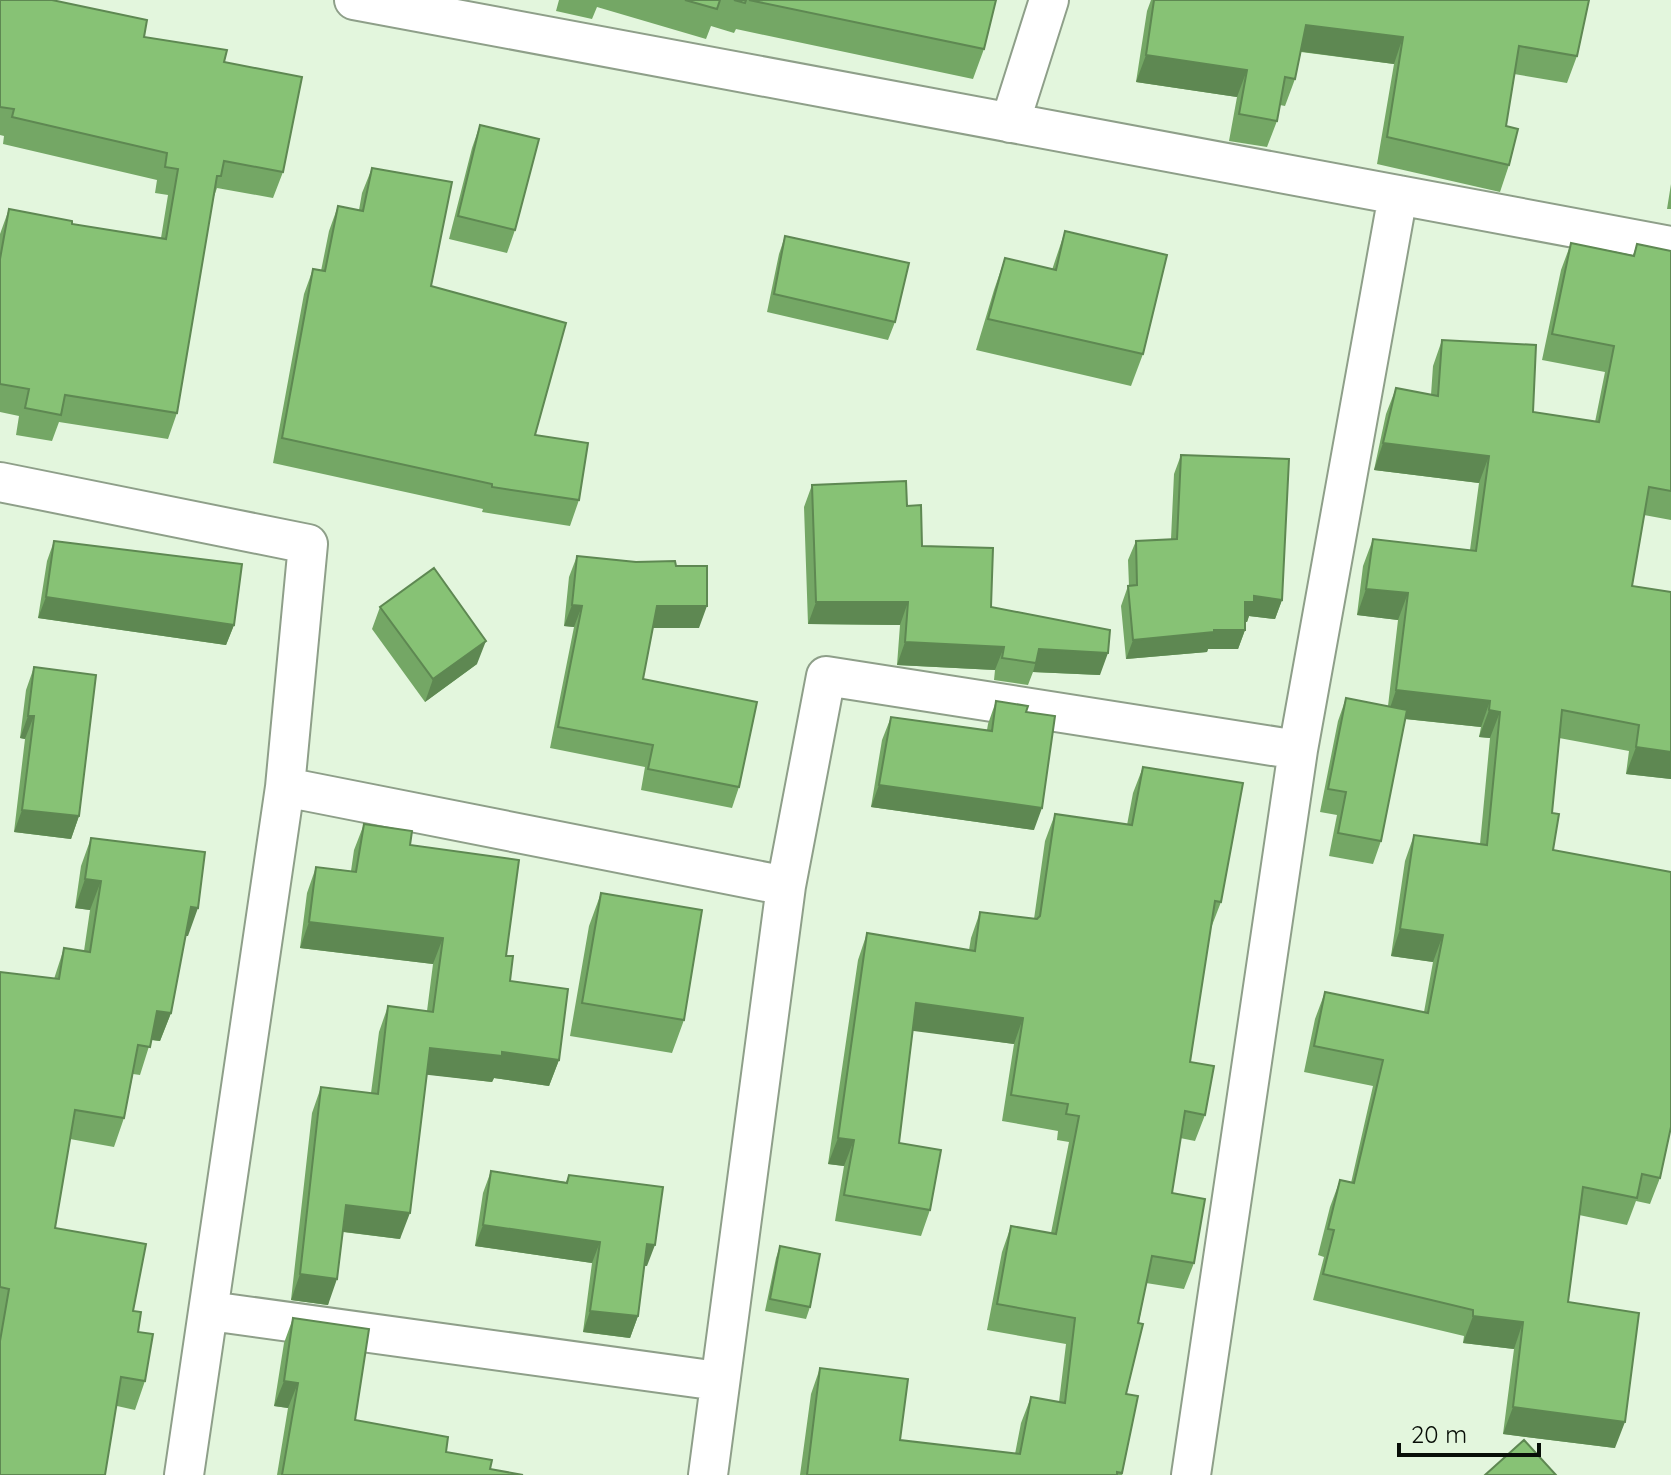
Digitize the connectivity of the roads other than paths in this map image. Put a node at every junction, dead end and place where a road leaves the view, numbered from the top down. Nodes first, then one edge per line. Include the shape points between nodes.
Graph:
1 (354, 0) edge
2 (1049, 0) edge
3 (1010, 123) junction
4 (1398, 195) junction
5 (1671, 246) edge
6 (0, 482) edge
7 (1298, 750) junction
8 (285, 787) junction
9 (786, 886) junction
10 (210, 1311) junction
11 (718, 1381) junction
12 (184, 1475) edge
13 (708, 1475) edge
14 (1191, 1475) edge

1 - 3 street
2 - 3 street
3 - 4 street
4 - 5 street
4 - 7 street
6 - 8 street via 308,544
7 - 9 street via 826,676
7 - 14 street
8 - 9 street
8 - 10 street
9 - 11 street
10 - 11 street
10 - 12 street
11 - 13 street

